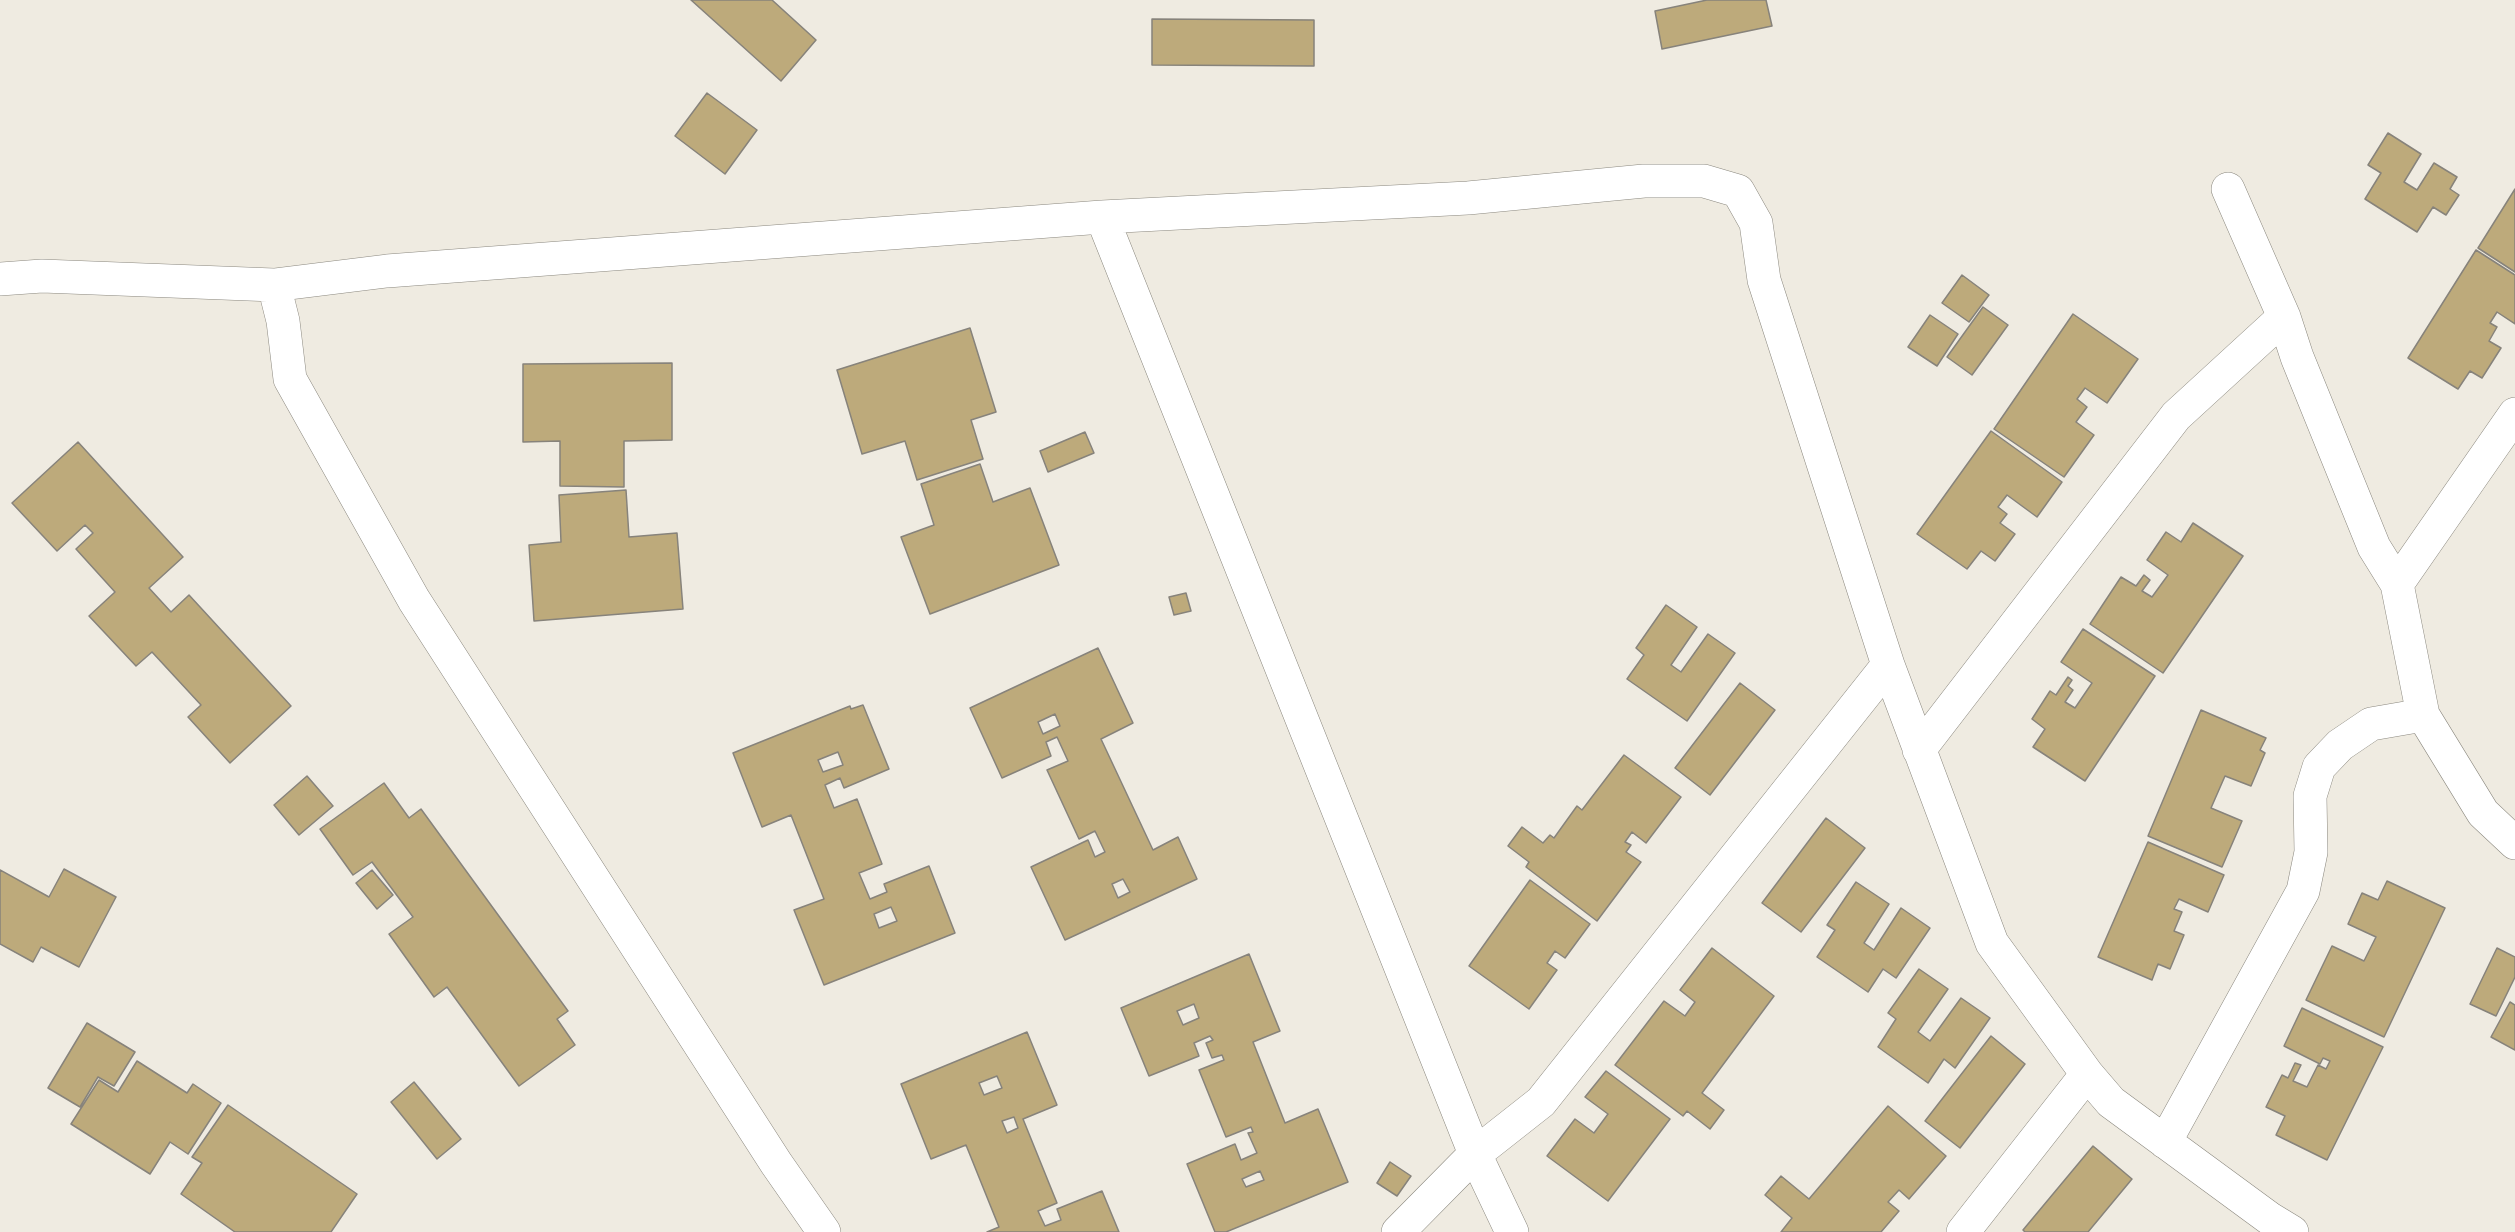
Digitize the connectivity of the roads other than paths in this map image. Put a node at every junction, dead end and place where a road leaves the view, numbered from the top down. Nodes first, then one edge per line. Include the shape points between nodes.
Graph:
1 (2228, 189) dead end
2 (1102, 217) junction
3 (0, 279) edge
4 (274, 285) junction
5 (2284, 317) junction
6 (2515, 414) edge
7 (2397, 584) junction
8 (1888, 665) junction
9 (2423, 715) junction
10 (1919, 750) junction
11 (2515, 843) edge
12 (2087, 1074) junction
13 (2166, 1142) junction
14 (1475, 1154) junction
15 (824, 1232) edge
16 (1398, 1232) edge
17 (1512, 1232) edge
18 (1963, 1232) edge
19 (2292, 1232) edge

1 - 5 street
2 - 4 street via 387,271
2 - 8 street via 1468,198 1644,181 1704,181 1738,191 1756,223 1764,280
2 - 14 street
3 - 4 street via 42,276
4 - 15 street via 290,380 414,600
5 - 7 street via 2374,547
5 - 10 street via 2176,416
6 - 7 street
7 - 9 street
8 - 10 street
8 - 14 street via 1541,1102
9 - 11 street via 2483,813
9 - 13 street via 2371,724 2340,745 2319,766 2310,796 2311,852 2303,891
10 - 12 street via 1992,943
12 - 13 street via 2111,1102
12 - 18 street
13 - 19 street
14 - 16 street
14 - 17 street

